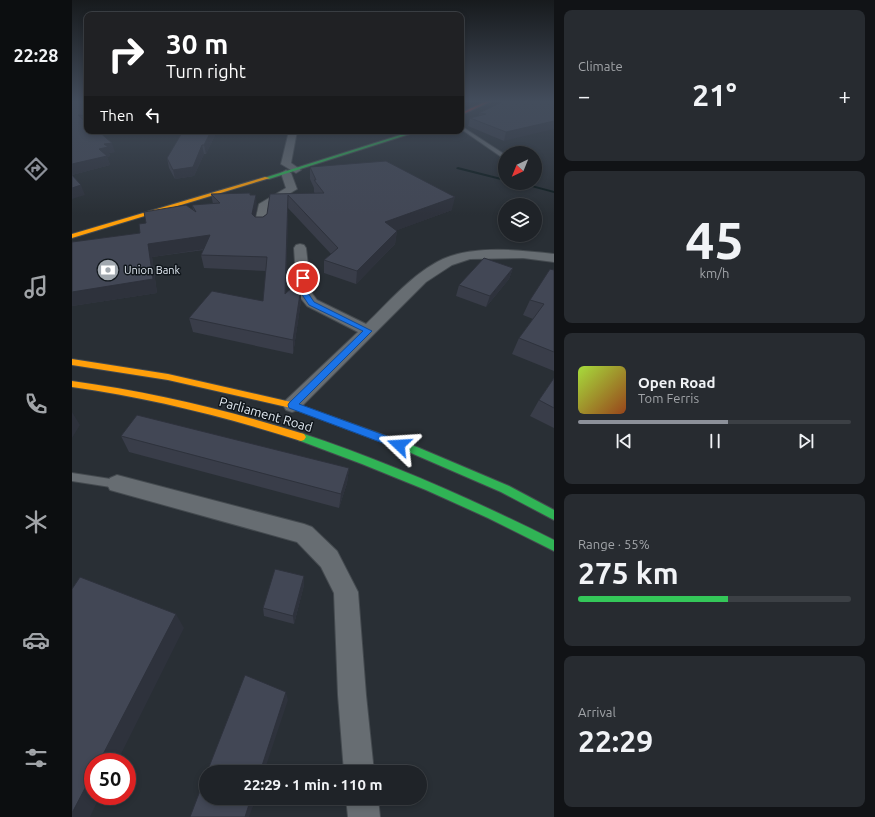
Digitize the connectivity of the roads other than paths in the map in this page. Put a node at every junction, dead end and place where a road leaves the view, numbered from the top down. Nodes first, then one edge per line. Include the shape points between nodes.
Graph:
1 (292, 138) edge
2 (375, 138) edge
3 (398, 138) edge
4 (477, 138) edge
5 (498, 152) edge
6 (286, 168) junction
7 (296, 170) joint
8 (171, 197) dead end
9 (260, 226) edge
10 (72, 236) edge
11 (300, 248) dead end
12 (554, 258) edge
13 (368, 331) junction
14 (72, 362) edge
15 (72, 384) edge
16 (292, 405) junction
17 (72, 477) edge
18 (117, 484) joint
19 (554, 515) edge
20 (554, 546) edge
21 (358, 765) edge
22 (363, 805) edge
23 (364, 817) edge

1 - 6 street
2 - 6 main road
3 - 7 main road
4 - 5 lane
6 - 7 street
6 - 8 main road
6 - 9 street via 292,189 264,204
6 - 10 main road
11 - 13 street via 304,293 312,303
12 - 13 street via 494,254 469,255 447,262 421,279
13 - 16 street
14 - 16 main road, Parliament Road via 168,377
15 - 20 main road, Parliament Road via 156,398 223,414 326,445 429,485
16 - 19 main road, Parliament Road via 414,450 505,490
17 - 18 lane
18 - 21 street via 304,534 329,560 346,592
22 - 23 street

